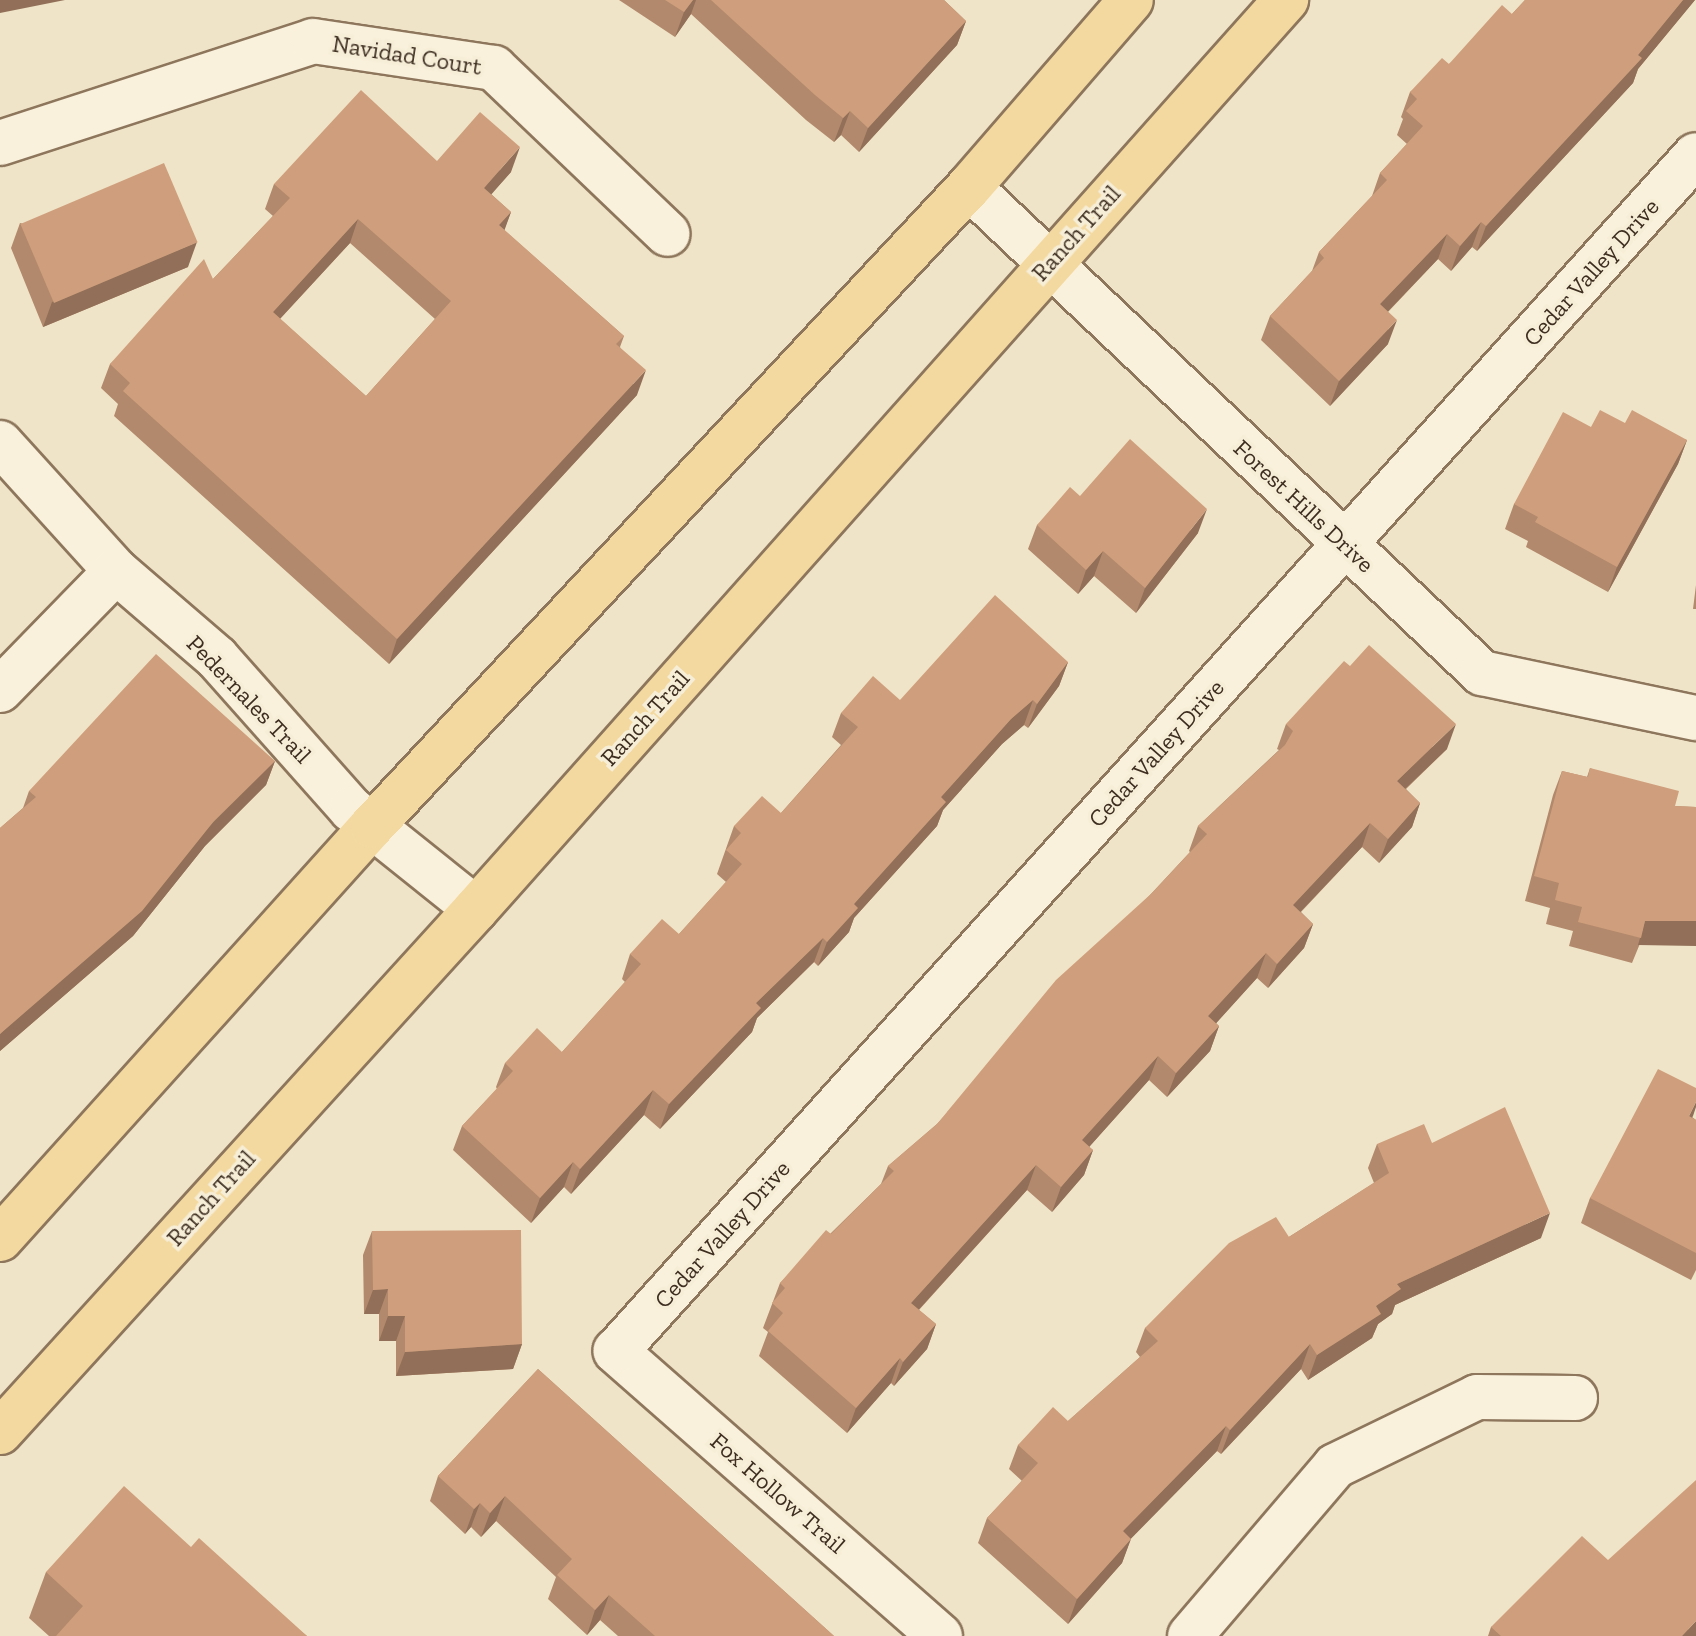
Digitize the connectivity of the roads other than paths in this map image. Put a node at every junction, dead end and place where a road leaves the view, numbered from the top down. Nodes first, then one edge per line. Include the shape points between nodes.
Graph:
1 (1131, 0) edge
2 (1286, 0) edge
3 (0, 143) edge
4 (1696, 155) edge
5 (969, 187) junction
6 (668, 234) dead end
7 (1048, 263) junction
8 (0, 443) edge
9 (1345, 545) junction
10 (116, 571) junction
11 (0, 690) edge
12 (1696, 718) edge
13 (372, 826) junction
14 (476, 909) junction
15 (0, 1239) edge
16 (616, 1351) joint
17 (1575, 1398) dead end
18 (0, 1432) edge
19 (940, 1636) edge
20 (1190, 1636) edge

1 - 5 main road
2 - 7 main road, Ranch Trail
3 - 6 street, Navidad Court via 313,41 494,68
4 - 9 street, Cedar Valley Drive
5 - 7 street, Forest Hills Drive
5 - 13 main road
7 - 9 street, Forest Hills Drive
7 - 14 main road, Ranch Trail
8 - 10 street, Pedernales Trail
9 - 12 street, Forest Hills Drive via 1482,673
9 - 16 street, Cedar Valley Drive
10 - 11 street
10 - 13 street, Pedernales Trail via 217,658
13 - 14 street, Pedernales Trail
13 - 15 main road
14 - 18 main road, Ranch Trail
16 - 19 street, Fox Hollow Trail
17 - 20 street via 1477,1397 1335,1466

